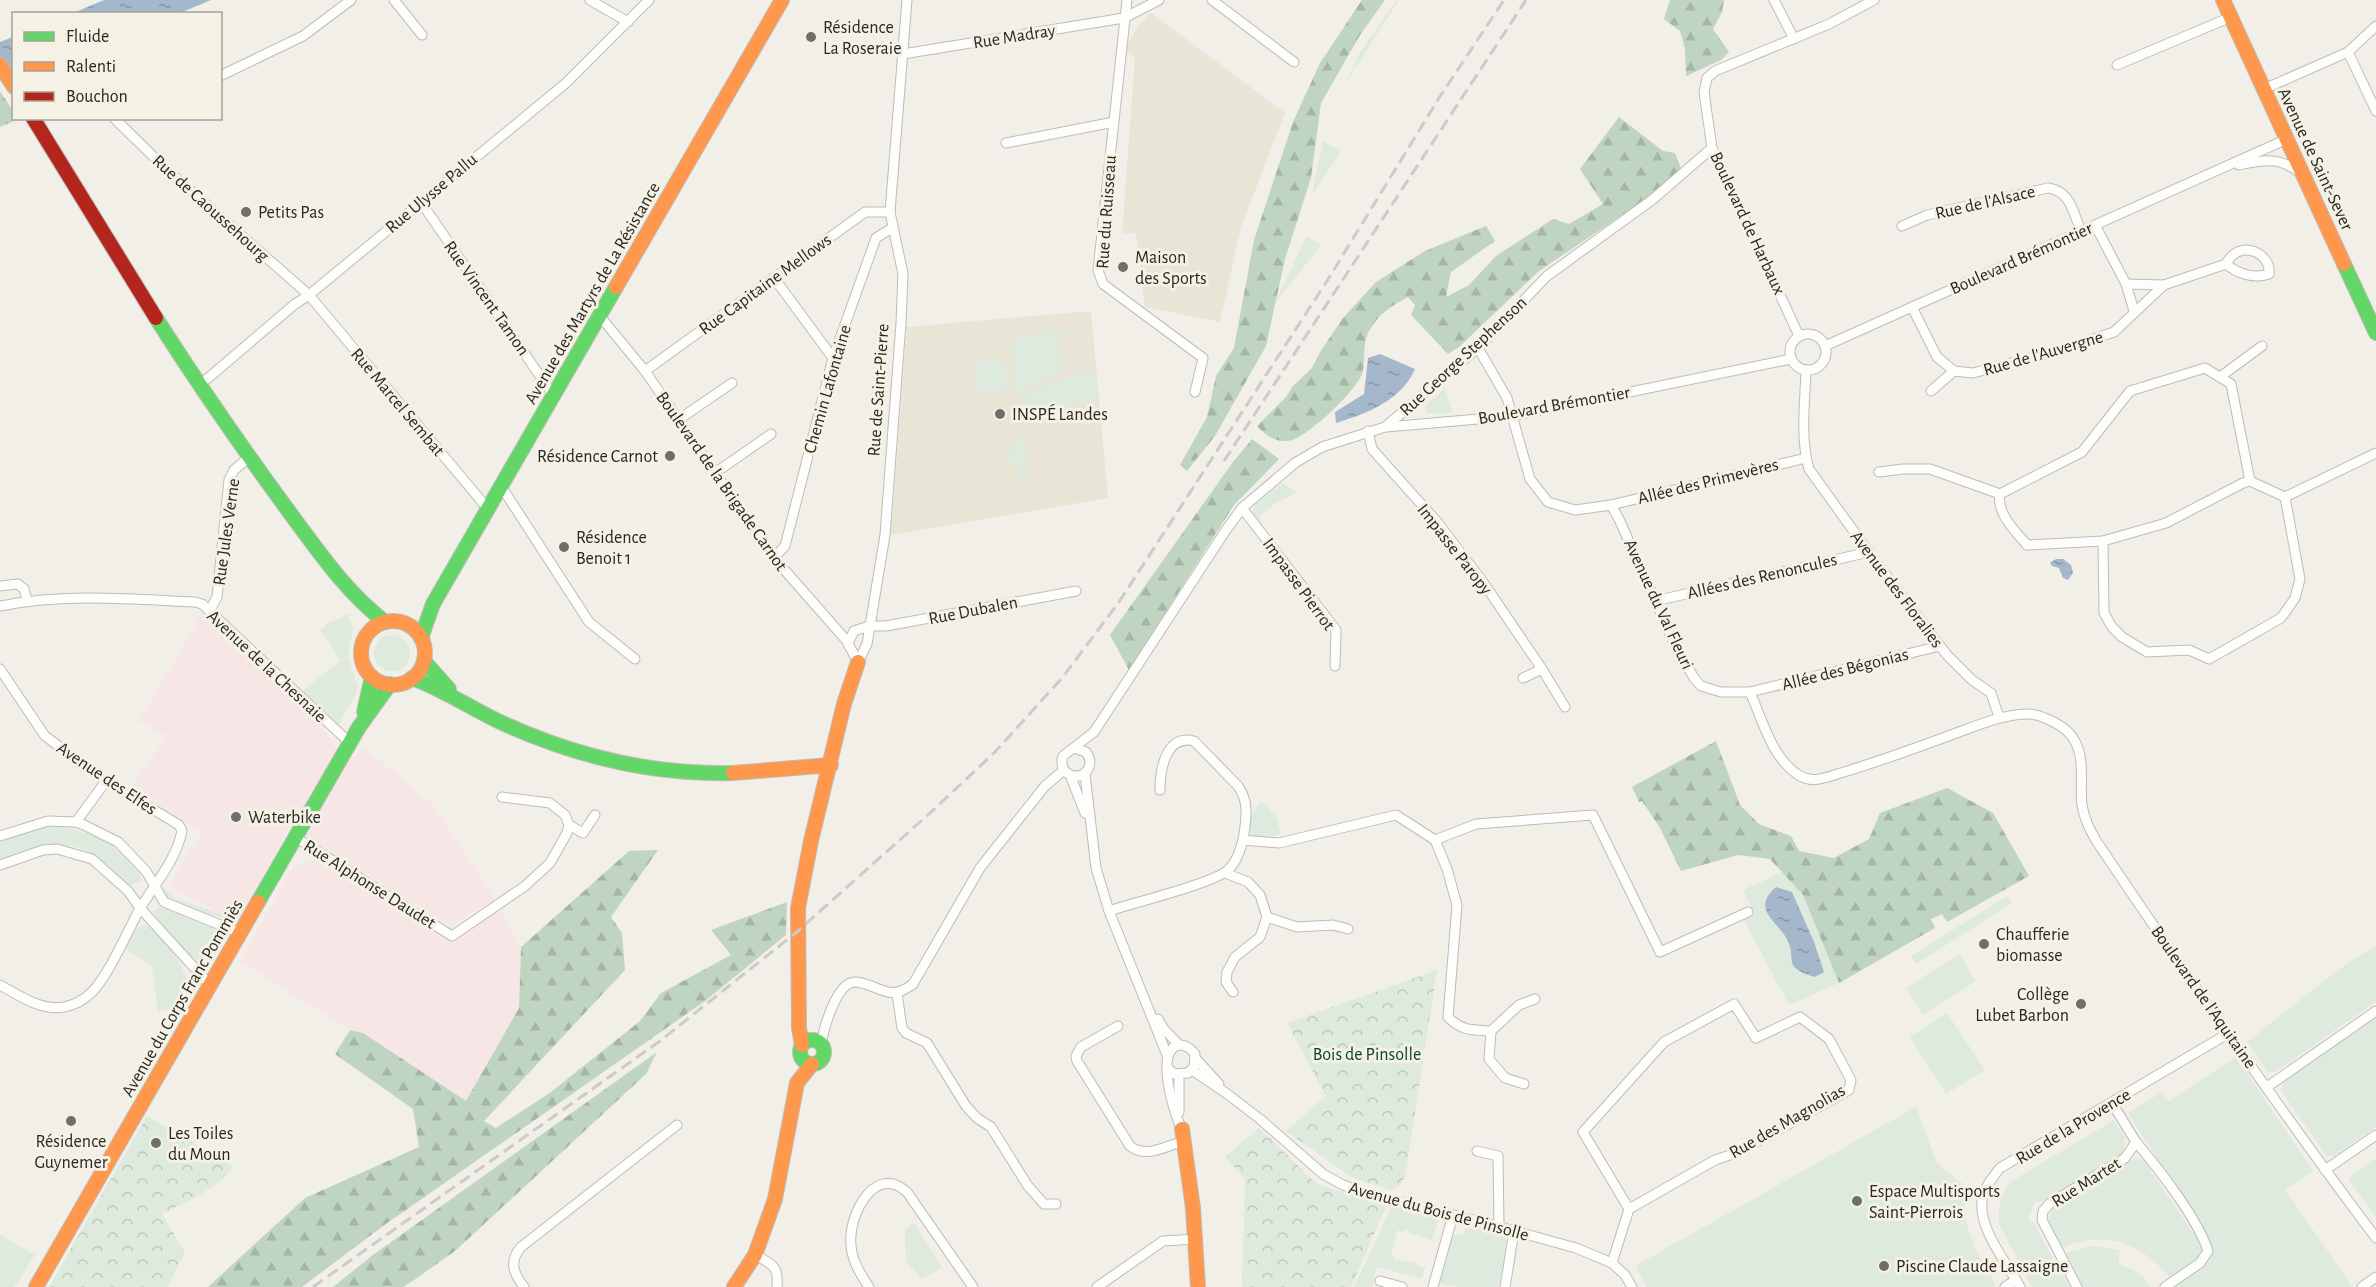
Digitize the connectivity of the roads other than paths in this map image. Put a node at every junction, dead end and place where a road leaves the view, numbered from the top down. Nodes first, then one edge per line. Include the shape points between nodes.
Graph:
1 (351, 0) edge
2 (394, 0) edge
3 (590, 0) edge
4 (649, 0) edge
5 (782, 0) edge
6 (907, 0) edge
7 (1126, 0) edge
8 (1159, 0) edge
9 (1212, 0) edge
10 (1774, 0) edge
11 (1874, 0) edge
12 (2223, 0) edge
13 (2231, 17) junction
14 (1124, 18) junction
15 (628, 22) junction
16 (2376, 26) edge
17 (422, 35) dead end
18 (1794, 39) junction
19 (2348, 52) junction
20 (903, 54) junction
21 (1294, 62) dead end
22 (0, 65) edge
23 (2117, 65) dead end
24 (222, 75) edge
25 (12, 84) edge
26 (2264, 89) junction
27 (2376, 111) edge
28 (34, 120) edge
29 (116, 120) edge
30 (1113, 122) junction
31 (2287, 139) junction
32 (1006, 143) dead end
33 (1712, 148) junction
34 (2217, 171) junction
35 (2304, 176) junction
36 (421, 202) junction
37 (890, 212) junction
38 (2095, 225) junction
39 (1902, 226) dead end
40 (892, 228) junction
41 (2081, 231) junction
42 (2226, 264) dead end
43 (774, 278) junction
44 (2126, 284) junction
45 (2164, 285) junction
46 (309, 295) junction
47 (1912, 307) junction
48 (2134, 311) junction
49 (599, 315) junction
50 (2376, 333) edge
51 (1799, 336) junction
52 (1825, 346) junction
53 (2262, 346) dead end
54 (1478, 348) junction
55 (833, 358) junction
56 (1791, 359) junction
57 (1806, 370) junction
58 (645, 371) junction
59 (1954, 371) junction
60 (2220, 377) junction
61 (207, 379) dead end
62 (732, 383) dead end
63 (1931, 391) dead end
64 (1195, 392) dead end
65 (554, 395) junction
66 (1513, 416) junction
67 (678, 420) junction
68 (1385, 427) junction
69 (1368, 431) junction
70 (771, 434) dead end
71 (2376, 453) edge
72 (248, 458) junction
73 (1806, 458) junction
74 (1879, 472) dead end
75 (715, 473) junction
76 (2250, 481) junction
77 (501, 486) junction
78 (2000, 494) junction
79 (2284, 497) junction
80 (1611, 505) junction
81 (1242, 508) junction
82 (488, 510) junction
83 (2103, 541) junction
84 (1869, 552) junction
85 (774, 558) junction
86 (0, 586) edge
87 (1076, 591) dead end
88 (27, 600) junction
89 (1655, 601) junction
90 (358, 602) junction
91 (433, 604) junction
92 (0, 606) edge
93 (210, 610) junction
94 (385, 622) junction
95 (400, 622) junction
96 (869, 626) junction
97 (367, 634) junction
98 (422, 638) junction
99 (848, 643) junction
100 (1940, 646) junction
101 (635, 659) dead end
102 (424, 661) junction
103 (858, 662) junction
104 (1335, 666) dead end
105 (0, 669) edge
106 (1542, 669) junction
107 (372, 677) junction
108 (412, 678) junction
109 (1523, 678) dead end
110 (390, 684) junction
111 (1750, 692) junction
112 (457, 698) junction
113 (1565, 707) dead end
114 (2000, 717) junction
115 (359, 727) junction
116 (1094, 732) junction
117 (350, 743) junction
118 (1074, 748) junction
119 (1089, 756) junction
120 (829, 771) junction
121 (1067, 773) junction
122 (1085, 774) junction
123 (106, 781) junction
124 (1160, 790) dead end
125 (502, 797) dead end
126 (595, 815) dead end
127 (76, 822) junction
128 (569, 825) junction
129 (1091, 826) junction
130 (0, 836) edge
131 (295, 837) junction
132 (1243, 840) junction
133 (1435, 840) junction
134 (0, 865) edge
135 (1225, 873) junction
136 (155, 888) junction
137 (140, 908) junction
138 (1109, 911) junction
139 (1748, 912) dead end
140 (1267, 917) junction
141 (1348, 929) dead end
142 (240, 933) junction
143 (1134, 977) junction
144 (0, 985) edge
145 (210, 985) junction
146 (1233, 992) dead end
147 (897, 993) junction
148 (1535, 999) dead end
149 (2376, 1011) edge
150 (1118, 1026) dead end
151 (1491, 1031) junction
152 (2229, 1033) junction
153 (812, 1039) junction
154 (1179, 1045) junction
155 (1167, 1055) junction
156 (1196, 1059) junction
157 (807, 1062) junction
158 (1167, 1066) junction
159 (1192, 1070) junction
160 (1179, 1075) junction
161 (1524, 1084) dead end
162 (2267, 1087) junction
163 (1226, 1093) junction
164 (2112, 1103) junction
165 (677, 1125) dead end
166 (1183, 1135) junction
167 (2376, 1135) edge
168 (2136, 1142) junction
169 (1477, 1151) dead end
170 (2325, 1170) junction
171 (1056, 1204) dead end
172 (1629, 1209) junction
173 (1453, 1215) junction
174 (1499, 1226) junction
175 (1514, 1231) junction
176 (2376, 1238) edge
177 (1197, 1239) junction
178 (755, 1255) junction
179 (1612, 1263) junction
180 (2376, 1277) edge
181 (1380, 1281) dead end
182 (2018, 1284) edge
183 (36, 1287) edge
184 (524, 1287) edge
185 (734, 1287) edge
186 (777, 1287) edge
187 (869, 1287) edge
188 (973, 1287) edge
189 (1096, 1287) edge
190 (1198, 1287) edge
191 (1402, 1287) edge
192 (1433, 1287) edge
193 (1505, 1287) edge
194 (1632, 1287) edge
195 (2006, 1287) edge
196 (2077, 1287) edge
197 (2165, 1287) edge
198 (2362, 1287) edge

1 - 24 street via 303,36
2 - 17 street
3 - 15 street
4 - 15 street, Rue Ulysse Pallu
5 - 49 main road, Avenue des Martyrs de La Résistance
6 - 20 street, Rue de Saint-Pierre
7 - 14 street, Rue du Ruisseau
8 - 14 street
9 - 21 street
10 - 18 street
11 - 18 street, Boulevard de Harbaux
12 - 13 main road, Avenue de Saint-Sever
13 - 23 street
13 - 26 main road, Avenue de Saint-Sever
14 - 20 street, Rue Madray
14 - 30 street, Rue du Ruisseau
15 - 36 street, Rue Ulysse Pallu via 566,83
16 - 19 street
18 - 33 street, Boulevard de Harbaux via 1715,71 1707,78 1704,92
19 - 26 street
19 - 27 street
20 - 37 street, Rue de Saint-Pierre
22 - 25 main road
26 - 31 main road, Avenue de Saint-Sever
28 - 72 main road via 198,386
29 - 46 street, Rue de Caoussehourg
30 - 32 street
30 - 64 street, Rue du Ruisseau via 1098,270 1103,284 1203,358
31 - 34 street, Boulevard Brémontier
31 - 35 main road, Avenue de Saint-Sever
33 - 51 street, Boulevard de Harbaux
33 - 54 street, Rue George Stephenson via 1652,201 1547,276
34 - 35 street, Boulevard Brémontier via 2275,160
34 - 38 street, Boulevard Brémontier
35 - 50 main road, Avenue de Saint-Sever
36 - 46 street, Rue Ulysse Pallu
36 - 65 street, Rue Vincent Tamon
37 - 40 street, Rue de Saint-Pierre
37 - 43 street, Rue Capitaine Mellows via 865,213
38 - 41 street, Boulevard Brémontier
38 - 44 street
39 - 41 street, Rue de l'Alsace via 1927,215 2048,188 2064,194
40 - 55 street, Chemin Lafontaine via 876,238
40 - 96 street, Rue de Saint-Pierre via 903,274 901,323 885,535
41 - 47 street, Boulevard Brémontier
42 - 45 street
43 - 55 street
43 - 58 street, Rue Capitaine Mellows
44 - 45 street
44 - 48 street
45 - 48 street, Rue de l'Auvergne
46 - 61 street, Rue Ulysse Pallu
46 - 82 street, Rue Marcel Sembat
47 - 52 street, Boulevard Brémontier
47 - 59 street via 1937,357
48 - 59 street, Rue de l'Auvergne via 2122,326 2101,338 1973,373
49 - 58 street, Boulevard de la Brigade Carnot
49 - 65 main road, Avenue des Martyrs de La Résistance
51 - 52 street via 1817,336
51 - 56 street via 1790,349
52 - 57 street via 1822,363
53 - 60 street
54 - 66 street
54 - 68 street, Rue George Stephenson
55 - 85 street, Chemin Lafontaine via 785,546
56 - 57 street
56 - 66 street, Boulevard Brémontier
57 - 73 street, Avenue des Floralies
58 - 67 street, Boulevard de la Brigade Carnot
59 - 63 street
60 - 76 street via 2231,384
60 - 78 street via 2205,368 2130,391 2082,453
62 - 67 street
65 - 77 main road, Avenue des Martyrs de La Résistance
66 - 68 street, Boulevard Brémontier
66 - 80 street via 1530,479 1548,501 1575,510
67 - 75 street, Boulevard de la Brigade Carnot
68 - 69 street, Rue George Stephenson
69 - 81 street, Rue George Stephenson via 1322,447 1294,463
69 - 106 street, Impasse Paropy via 1372,449 1438,523
70 - 75 street
71 - 79 street
72 - 90 main road
72 - 93 street, Rue Jules Verne via 229,480 217,597
73 - 80 street, Allée des Primevères
73 - 84 street, Avenue des Floralies via 1819,484
74 - 78 street via 1930,469
75 - 85 street, Boulevard de la Brigade Carnot
76 - 79 street
76 - 83 street via 2166,523
77 - 82 main road, Avenue des Martyrs de La Résistance
77 - 101 street via 589,622
78 - 83 street via 2006,520 2027,545
79 - 83 street via 2300,579 2295,598 2281,618 2209,659 2189,650 2147,652 2112,627 2104,613
80 - 89 street, Avenue du Val Fleuri
81 - 104 street, Impasse Pierrot via 1336,630
81 - 116 street, Rue George Stephenson
82 - 91 main road, Avenue des Martyrs de La Résistance
84 - 89 street, Allées des Renoncules
84 - 100 street, Avenue des Floralies
85 - 99 street, Boulevard de la Brigade Carnot
86 - 88 street via 18,584
87 - 96 street, Rue Dubalen
88 - 92 street, Avenue de la Chesnaie
88 - 93 street, Avenue de la Chesnaie via 195,602
89 - 111 street, Avenue du Val Fleuri via 1672,639 1701,686 1721,692
90 - 94 main road
90 - 97 main road
91 - 95 main road, Avenue des Martyrs de La Résistance via 421,614
91 - 98 main road, Avenue des Martyrs de La Résistance
93 - 117 street, Avenue de la Chesnaie
94 - 95 main road
94 - 97 main road
95 - 98 main road
96 - 99 street via 854,631
96 - 103 street, Rue de Saint-Pierre via 867,644
97 - 107 main road via 362,657
98 - 102 main road
99 - 103 street, Boulevard de la Brigade Carnot
100 - 111 street, Allée des Bégonias
100 - 114 street, Avenue des Floralies via 1972,680 1991,693
102 - 108 main road
102 - 112 main road
103 - 120 main road, Rue de Saint-Pierre
105 - 123 street, Avenue des Elfes via 45,736
106 - 109 street
106 - 113 street, Impasse Paropy
107 - 110 main road
107 - 115 main road, Avenue du Corps Franc Pommiès
108 - 110 main road
108 - 112 main road
110 - 115 main road, Avenue du Corps Franc Pommiès
111 - 114 street via 1773,746 1786,765 1813,781 1872,764
112 - 120 main road via 543,741 624,765 695,774
114 - 152 street, Boulevard de l'Aquitaine via 2028,713 2066,730 2073,739 2083,768 2082,805 2087,825
115 - 117 main road, Avenue du Corps Franc Pommiès
116 - 118 street, Rue George Stephenson
116 - 119 street, Rue George Stephenson
117 - 131 main road, Avenue du Corps Franc Pommiès
118 - 119 street
118 - 121 street via 1063,756 1062,766
119 - 122 street via 1090,766
120 - 153 main road, Rue de Saint-Pierre via 810,841 798,908
121 - 122 street via 1076,777
121 - 129 street
121 - 147 street via 1045,786 980,868 919,977
122 - 129 street
123 - 127 street
123 - 136 street, Avenue des Elfes via 181,828 182,835
124 - 132 street via 1160,773 1171,747 1182,740 1194,741 1243,793 1247,814
125 - 128 street via 550,803 565,815
126 - 128 street via 583,833
127 - 130 street via 48,821
127 - 136 street via 118,842 146,871
128 - 131 street, Rue Alphonse Daudet via 550,863 525,886 452,936
129 - 138 street via 1096,868
131 - 142 main road, Avenue du Corps Franc Pommiès
132 - 133 street via 1279,843 1396,815
132 - 135 street
133 - 139 street via 1476,824 1593,815 1660,952
133 - 151 street via 1457,904 1449,1017 1457,1027
134 - 137 street via 43,850 72,851 103,867
135 - 138 street
135 - 140 street via 1248,882 1260,896
136 - 137 street
136 - 142 street via 164,902
137 - 144 street via 98,985 87,997 66,1007 42,1006
137 - 145 street
138 - 143 street
140 - 141 street via 1297,927 1333,925
140 - 146 street via 1260,937 1236,957 1227,972 1226,982
142 - 145 main road, Avenue du Corps Franc Pommiès
143 - 154 street via 1163,1029
143 - 155 street
145 - 183 main road, Avenue du Corps Franc Pommiès
147 - 153 street via 856,982 846,985
147 - 171 street via 902,1028 927,1043 966,1106 991,1127 1028,1186 1044,1204
148 - 151 street via 1520,1005
149 - 162 street
150 - 166 street via 1081,1047 1077,1061 1136,1151 1145,1153
151 - 161 street via 1489,1059 1505,1078
152 - 162 street, Boulevard de l'Aquitaine
152 - 164 street, Rue de la Provence
153 - 157 main road, Rue de Saint-Pierre via 800,1054
153 - 157 main road via 823,1056 819,1062
154 - 155 street
154 - 156 street via 1192,1050
155 - 158 street
156 - 159 street
156 - 163 street, Avenue du Bois de Pinsolle
157 - 178 main road via 797,1083 775,1198
158 - 160 street
158 - 166 street via 1171,1100
159 - 160 street
159 - 163 street, Avenue du Bois de Pinsolle
160 - 166 street
162 - 170 street, Boulevard de l'Aquitaine
163 - 173 street, Avenue du Bois de Pinsolle via 1323,1174 1343,1185
164 - 168 street, Rue Martet
164 - 182 street, Rue de la Provence via 2000,1168 1989,1183 1982,1198 1983,1221
165 - 184 street via 521,1246 513,1260 514,1271
166 - 177 main road
167 - 170 street
168 - 196 street, Rue Martet via 2126,1158 2043,1211 2042,1220
168 - 197 street, Rue Martet via 2178,1198 2208,1251 2200,1263
169 - 174 street via 1498,1156
170 - 176 street, Boulevard de l'Aquitaine
172 - 172 street, Rue des Magnolias via 1583,1132 1664,1042 1734,1004 1756,1038 1800,1017 1829,1039 1851,1080 1849,1090
172 - 179 street
173 - 174 street, Avenue du Bois de Pinsolle
173 - 192 street
174 - 175 street, Avenue du Bois de Pinsolle
175 - 179 street, Avenue du Bois de Pinsolle via 1576,1248
175 - 193 street
177 - 189 street via 1163,1241
177 - 190 main road
178 - 185 main road
178 - 186 street via 773,1265 778,1275
179 - 194 street, Avenue du Bois de Pinsolle
180 - 198 street
181 - 191 street
182 - 195 street
187 - 188 street via 854,1260 851,1235 863,1198 871,1190 888,1185 907,1192

